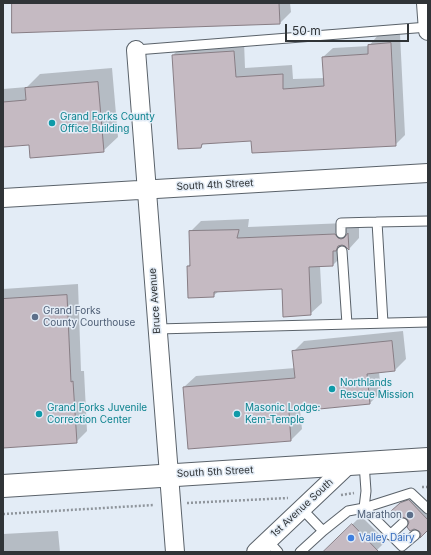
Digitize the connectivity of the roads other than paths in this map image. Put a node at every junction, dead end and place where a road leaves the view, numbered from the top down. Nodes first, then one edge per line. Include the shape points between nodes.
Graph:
1 (426, 3) edge
2 (428, 27) edge
3 (428, 31) edge
4 (136, 50) joint
5 (428, 173) edge
6 (147, 189) junction
7 (3, 198) edge
8 (428, 221) edge
9 (377, 222) junction
10 (341, 233) dead end
11 (342, 251) dead end
12 (428, 322) edge
13 (384, 323) junction
14 (347, 324) junction
15 (158, 329) junction
16 (428, 459) edge
17 (357, 464) junction
18 (169, 474) junction
19 (3, 486) edge
20 (424, 506) edge
21 (364, 508) junction
22 (302, 509) junction
23 (403, 523) dead end
24 (323, 531) junction
25 (390, 535) junction
26 (414, 535) dead end
27 (268, 548) edge
28 (175, 552) edge
29 (300, 552) edge

1 - 2 street
2 - 3 street
2 - 4 lane
4 - 6 street, Bruce Avenue
5 - 6 street, South 4th Street
6 - 7 street, South 4th Street
6 - 15 street, Bruce Avenue
8 - 9 lane
9 - 10 lane via 341,223
9 - 13 lane
11 - 14 lane
12 - 13 lane
13 - 14 lane
14 - 15 lane
15 - 18 street, Bruce Avenue
16 - 17 street, South 5th Street
17 - 18 street, South 5th Street
17 - 21 lane via 366,491
17 - 22 street, 1st Avenue South via 314,496
18 - 19 street, South 5th Street
18 - 28 street, Bruce Avenue
20 - 21 lane via 411,493
21 - 24 lane via 348,511
21 - 25 lane
22 - 24 lane
22 - 27 street, 1st Avenue South
23 - 25 lane
24 - 29 lane
25 - 26 lane via 402,546

